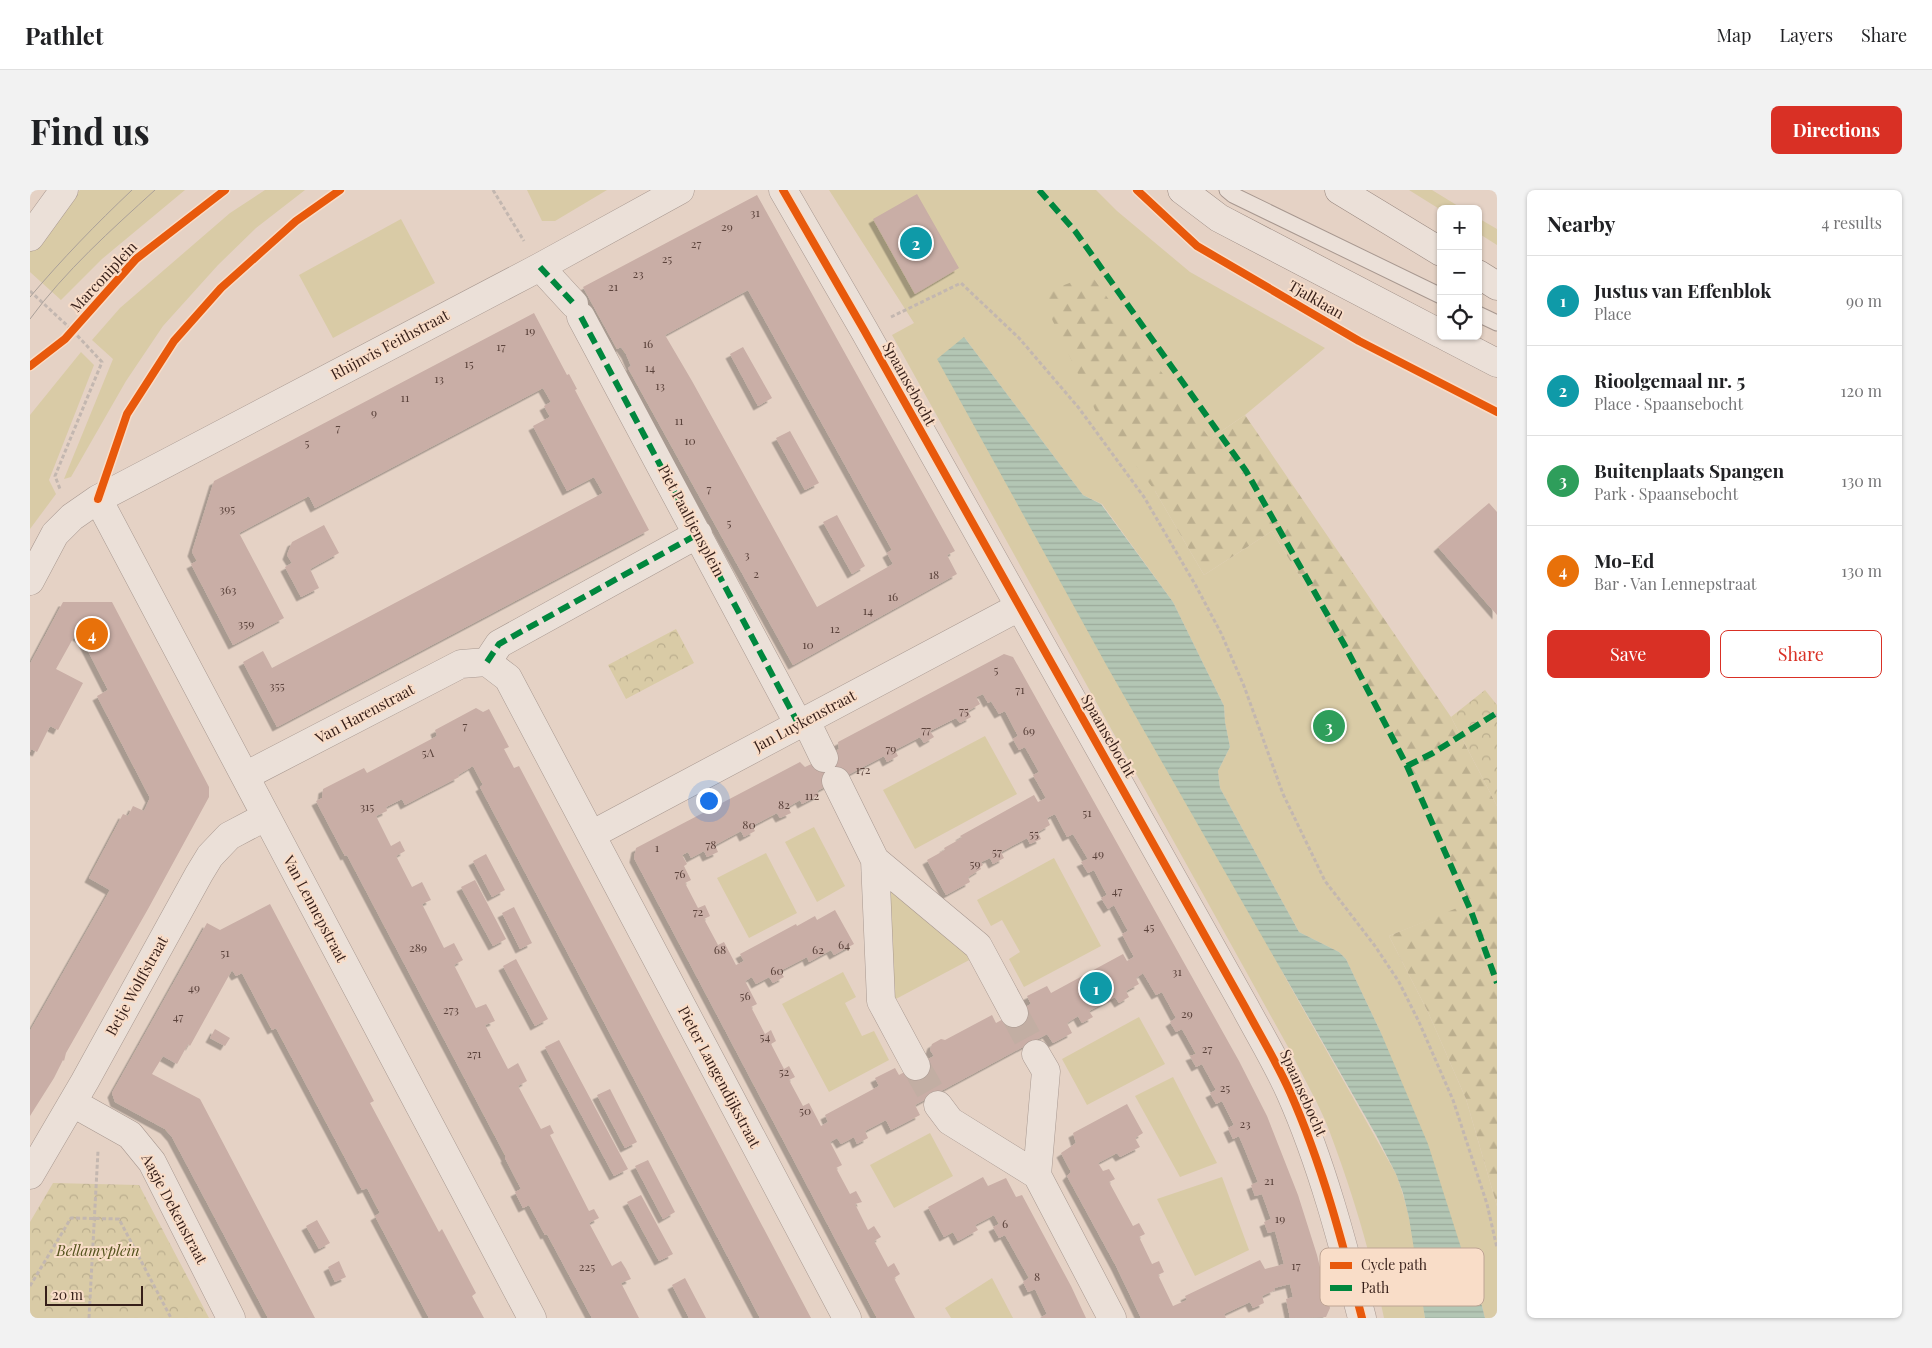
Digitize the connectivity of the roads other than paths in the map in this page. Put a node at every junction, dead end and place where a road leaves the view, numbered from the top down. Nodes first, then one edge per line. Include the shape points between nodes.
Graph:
1 (64, 190) edge
2 (680, 190) edge
3 (782, 190) edge
4 (1182, 190) edge
5 (1227, 190) edge
6 (1338, 190) edge
7 (30, 236) edge
8 (1438, 250) edge
9 (540, 266) junction
10 (1482, 277) edge
11 (1497, 286) edge
12 (1439, 295) edge
13 (1482, 316) edge
14 (1497, 323) edge
15 (1437, 332) edge
16 (1453, 340) edge
17 (1497, 363) edge
18 (98, 499) junction
19 (698, 534) junction
20 (30, 580) edge
21 (1019, 607) junction
22 (487, 662) junction
23 (802, 723) junction
24 (245, 776) junction
25 (265, 817) junction
26 (591, 835) junction
27 (875, 860) junction
28 (1014, 1013) tunnel mouth
29 (1036, 1054) tunnel mouth
30 (916, 1066) tunnel mouth
31 (73, 1103) junction
32 (938, 1105) tunnel mouth
33 (30, 1175) edge
34 (1037, 1176) junction
35 (1344, 1248) edge
36 (231, 1318) edge
37 (532, 1318) edge
38 (847, 1318) edge
39 (1112, 1318) edge

1 - 7 street
2 - 9 street, Rhijnvis Feithstraat
3 - 21 street, Spaansebocht
4 - 15 street, Tjalklaan via 1219,218
5 - 12 lane
6 - 8 street
9 - 18 street, Rhijnvis Feithstraat
9 - 19 street, Piet Paaltjensplein via 578,311
10 - 11 street
13 - 14 lane
16 - 17 street
18 - 20 street, Rhijnvis Feithstraat via 55,534
18 - 24 street, Van Lennepstraat
19 - 22 street via 499,644
19 - 23 street, Piet Paaltjensplein
21 - 23 street, Jan Luykenstraat
21 - 35 street, Spaansebocht via 1289,1089 1318,1162
22 - 24 street, Van Harenstraat via 461,664
22 - 26 street via 508,678
23 - 26 street, Jan Luykenstraat
23 - 27 street, Piet Paaltjensplein via 830,769
24 - 25 street, Van Lennepstraat
25 - 31 street, Betje Wolffstraat via 229,836 210,856
25 - 37 street, Van Lennepstraat
26 - 38 street, Pieter Langendijkstraat
27 - 28 street via 978,946
27 - 30 street via 881,1002
29 - 34 street via 1046,1071
31 - 33 street, Betje Wolffstraat
31 - 36 street, Aagje Dekenstraat via 130,1135 152,1162
32 - 34 street via 950,1121
34 - 39 street

